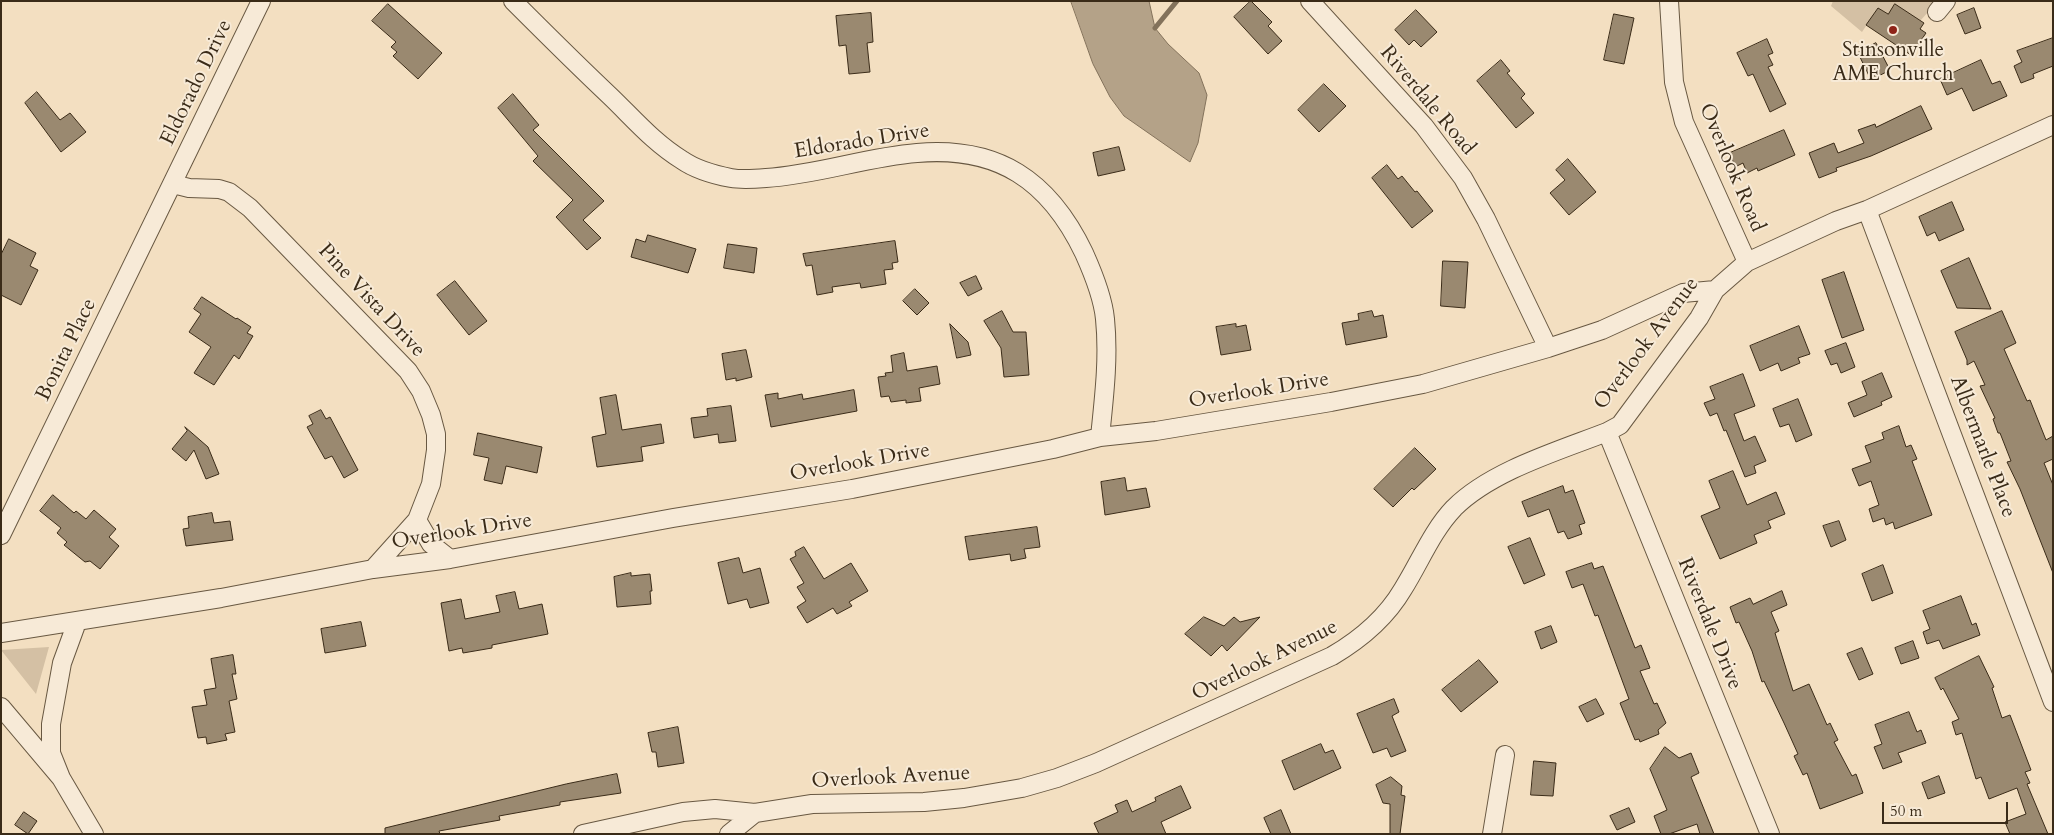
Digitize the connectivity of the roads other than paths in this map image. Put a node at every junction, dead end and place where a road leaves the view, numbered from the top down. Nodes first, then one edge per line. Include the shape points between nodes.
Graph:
1 (261, 1) edge
2 (513, 1) edge
3 (1310, 1) edge
4 (1669, 1) edge
5 (2053, 125) edge
6 (173, 184) junction
7 (1867, 210) junction
8 (1747, 262) junction
9 (1715, 290) junction
10 (1548, 348) junction
11 (1607, 432) junction
12 (1100, 437) junction
13 (417, 520) junction
14 (1, 535) edge
15 (450, 559) junction
16 (373, 569) junction
17 (77, 622) junction
18 (1, 633) edge
19 (2053, 702) edge
20 (1, 707) edge
21 (1505, 755) dead end
22 (61, 778) junction
23 (755, 814) junction
24 (590, 833) edge
25 (94, 834) edge
26 (729, 834) edge
27 (1492, 834) edge
28 (1770, 834) edge

1 - 6 street, Eldorado Drive
2 - 12 street, Eldorado Drive via 654,140 682,161 696,167 731,178 784,177 916,153 955,152 993,161 1036,185 1073,231 1094,274 1105,317 1105,381
3 - 10 street, Riverdale Road via 1424,126 1463,178
4 - 8 street, Overlook Road via 1674,82 1684,122
5 - 7 street, Overlook Avenue
6 - 13 street, Pine Vista Drive via 229,192 250,208 408,371 421,391 436,434 431,484
6 - 14 street, Bonita Place
7 - 8 street, Overlook Avenue
7 - 19 street, Albermarle Place
8 - 9 street, Overlook Avenue
9 - 10 street, Overlook Drive via 1684,293 1602,330
9 - 11 street, Overlook Avenue via 1700,318 1620,425
10 - 12 street, Overlook Drive via 1423,384 1156,431
11 - 23 street, Overlook Avenue via 1506,473 1465,497 1436,532 1390,610 1354,643 1143,743 1057,778 1022,788 948,800 812,804
11 - 28 street, Riverdale Drive
12 - 15 street, Overlook Drive via 852,489
13 - 15 street via 431,544
13 - 16 street, Pine Vista Drive
15 - 16 street, Overlook Drive
16 - 17 street, Overlook Drive
17 - 18 street, Overlook Drive
17 - 22 street via 62,663 51,724 51,753
20 - 22 street
21 - 27 street
22 - 25 street
23 - 24 street, Overlook Avenue via 715,809 683,812
23 - 26 street

